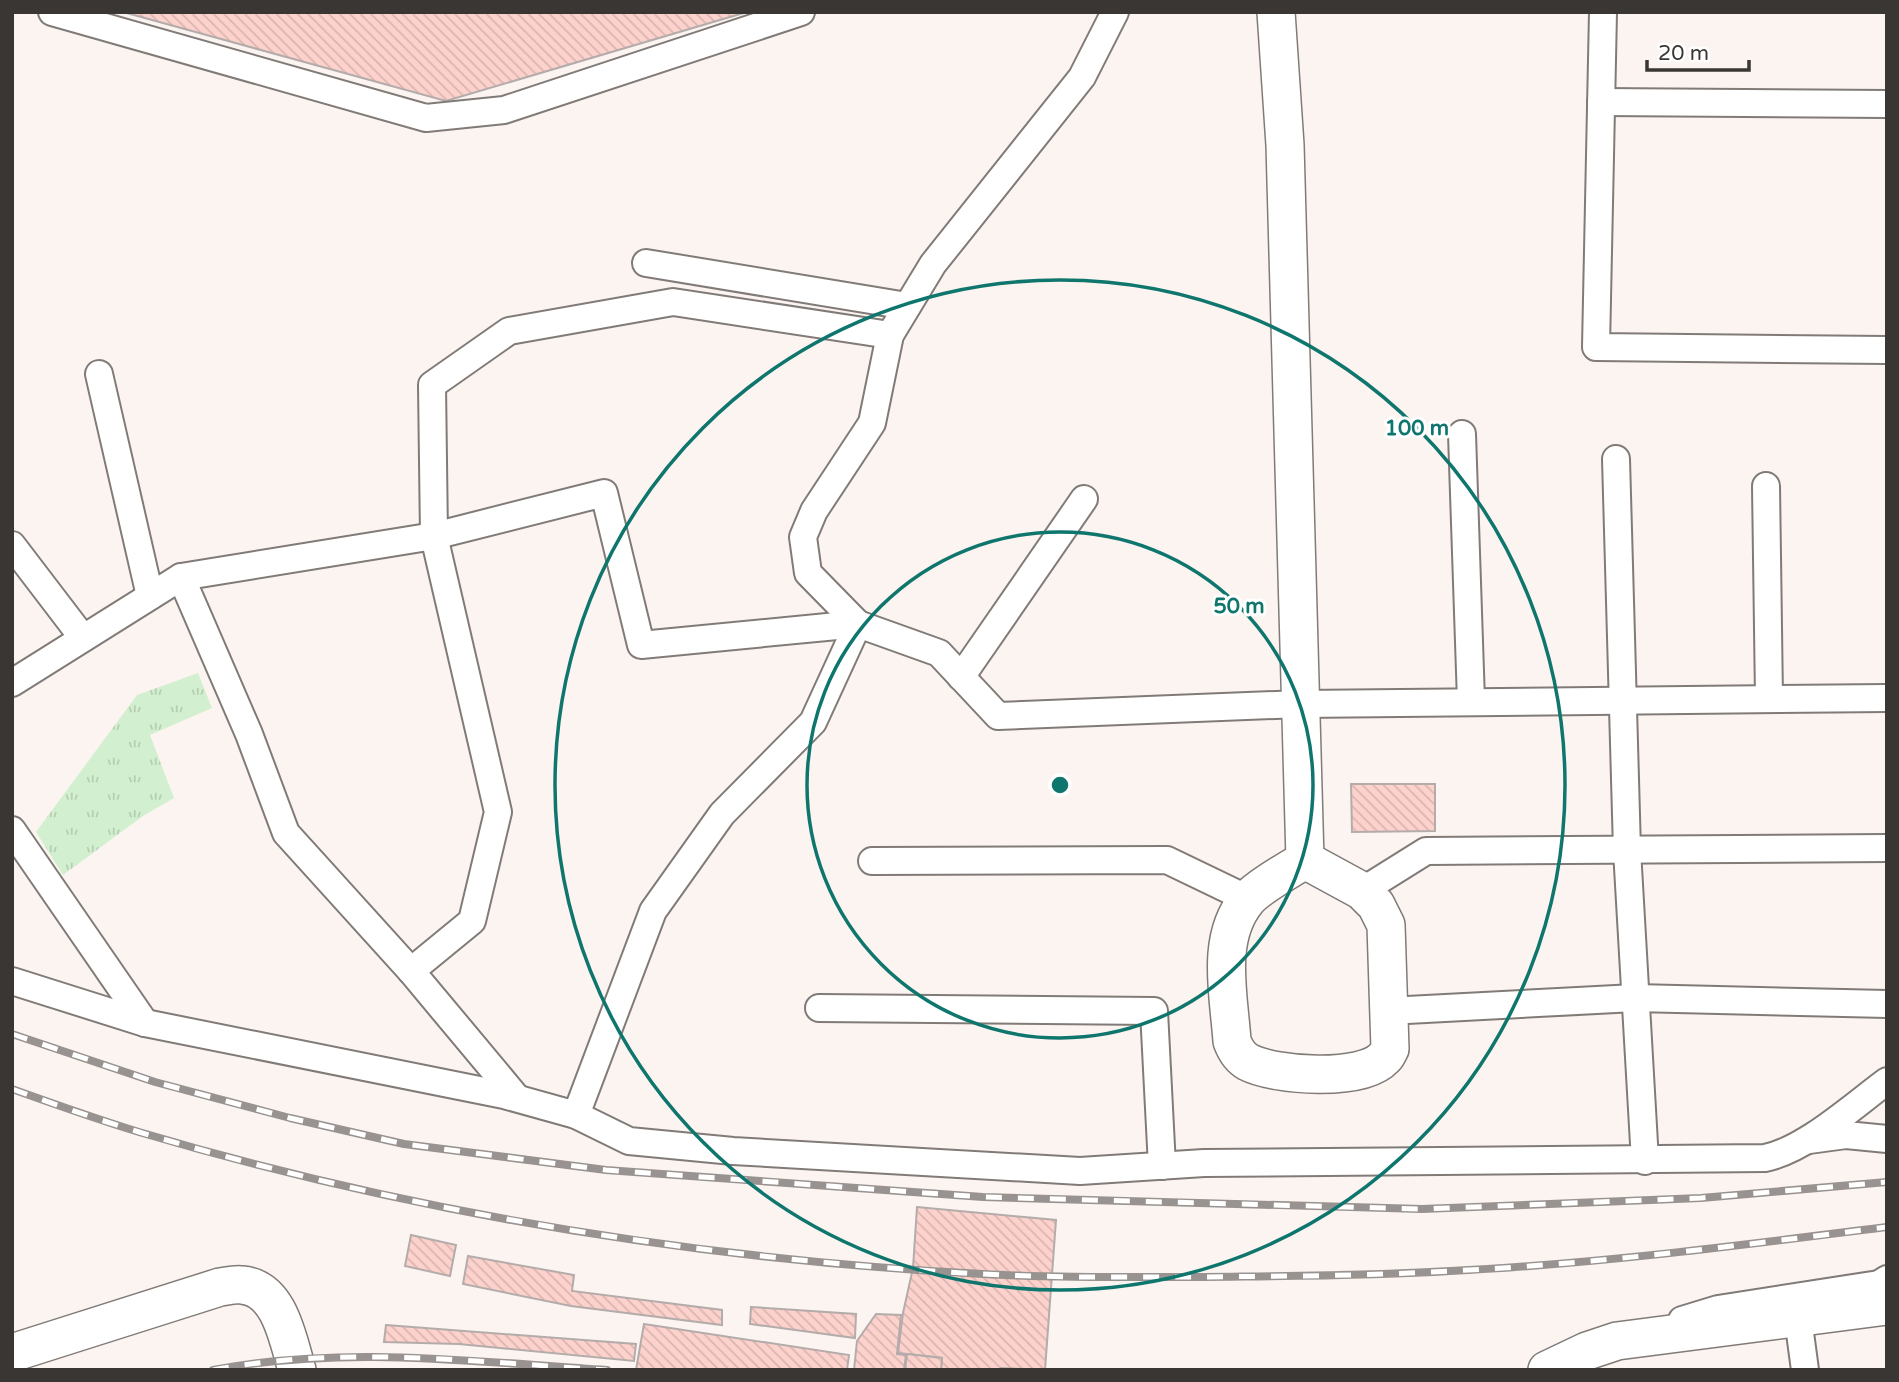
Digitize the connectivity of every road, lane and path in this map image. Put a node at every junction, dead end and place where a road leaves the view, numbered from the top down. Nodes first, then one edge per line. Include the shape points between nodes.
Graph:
1 (51, 12) edge
2 (802, 12) edge
3 (1115, 12) edge
4 (1276, 12) edge
5 (1603, 12) edge
6 (1601, 102) junction
7 (1887, 104) edge
8 (646, 263) dead end
9 (907, 306) junction
10 (890, 335) junction
11 (1887, 350) edge
12 (99, 373) dead end
13 (1462, 434) dead end
14 (1616, 459) dead end
15 (1766, 486) dead end
16 (1084, 499) dead end
17 (434, 536) junction
18 (12, 545) edge
19 (181, 577) junction
20 (150, 596) junction
21 (858, 624) junction
22 (83, 638) junction
23 (961, 677) junction
24 (12, 682) edge
25 (1769, 698) junction
26 (1887, 698) edge
27 (1622, 700) junction
28 (1471, 701) junction
29 (1300, 704) junction
30 (12, 830) edge
31 (1887, 848) edge
32 (1627, 850) junction
33 (1305, 860) junction
34 (872, 861) dead end
35 (1362, 891) junction
36 (1248, 899) junction
37 (411, 971) junction
38 (12, 981) edge
39 (1635, 998) junction
40 (1887, 1004) edge
41 (819, 1008) dead end
42 (1388, 1011) junction
43 (145, 1023) junction
44 (1887, 1081) edge
45 (517, 1098) junction
46 (576, 1115) junction
47 (1887, 1139) edge
48 (1806, 1141) junction
49 (1645, 1161) junction
50 (1162, 1166) junction
51 (1887, 1279) edge
52 (1887, 1306) edge
53 (1798, 1318) junction
54 (1616, 1341) junction
55 (12, 1353) edge
56 (297, 1370) edge
57 (1547, 1370) edge
58 (1805, 1370) edge

1 - 2 street via 426,118 504,110
3 - 9 street via 1082,77 933,264
4 - 29 street via 1285,159
5 - 6 street
6 - 7 street
6 - 11 street via 1596,347
8 - 9 street
9 - 10 street
10 - 17 street via 673,302 509,331 432,385
10 - 21 street via 872,423 814,511 803,537 808,573
12 - 20 street
13 - 28 street
14 - 27 street
15 - 25 street
16 - 23 street
17 - 19 street
17 - 21 street via 604,493 641,645
17 - 37 street via 498,812 472,921
18 - 22 street
19 - 20 street
19 - 37 street via 286,833
20 - 22 street
21 - 23 street via 939,653
21 - 46 street via 813,722 722,814 653,911
22 - 24 street
23 - 29 street via 998,716
25 - 26 street
25 - 27 street
27 - 28 street
27 - 32 street
28 - 29 street
29 - 33 street
30 - 43 street
31 - 32 street
32 - 35 street via 1426,851
32 - 39 street
33 - 35 street
33 - 36 street
34 - 36 street via 1167,860
35 - 42 street via 1386,925
36 - 42 street via 1230,930 1226,950 1232,1041 1247,1062 1309,1075 1361,1070 1383,1060 1390,1049
37 - 45 street
38 - 43 street
39 - 40 street
39 - 42 street
39 - 49 street
41 - 50 street via 1154,1010
43 - 45 street
44 - 48 street
45 - 46 street
46 - 50 street via 629,1141 733,1151 1080,1171
47 - 48 street via 1846,1135
48 - 49 street via 1765,1158
49 - 50 street
51 - 54 street via 1880,1284 1718,1309
52 - 53 street
53 - 54 street
53 - 58 street
54 - 57 street
55 - 56 street via 240,1284 257,1288 271,1301

